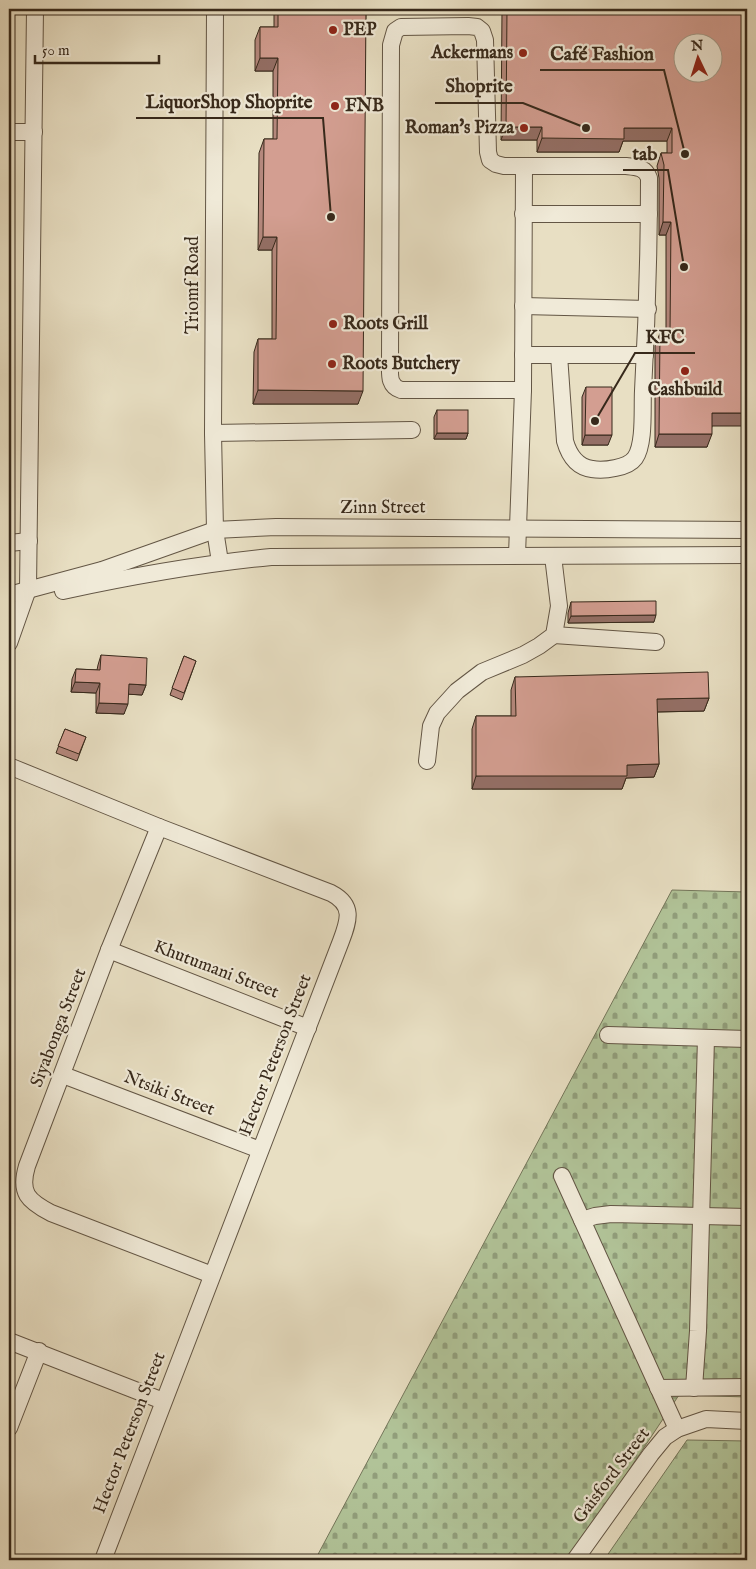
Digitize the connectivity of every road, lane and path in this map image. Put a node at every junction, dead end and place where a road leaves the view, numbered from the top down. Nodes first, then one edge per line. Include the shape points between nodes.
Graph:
1 (35, 9) edge
2 (215, 9) edge
3 (9, 132) edge
4 (34, 132) junction
5 (524, 168) junction
6 (524, 214) junction
7 (648, 214) junction
8 (523, 306) junction
9 (648, 309) junction
10 (523, 355) junction
11 (559, 355) junction
12 (645, 355) junction
13 (523, 390) junction
14 (412, 430) dead end
15 (212, 433) junction
16 (517, 529) junction
17 (215, 530) junction
18 (747, 530) edge
19 (29, 541) junction
20 (9, 543) edge
21 (517, 555) junction
22 (747, 555) edge
23 (553, 556) junction
24 (220, 562) junction
25 (18, 595) edge
26 (554, 636) junction
27 (656, 642) dead end
28 (9, 643) edge
29 (427, 761) dead end
30 (9, 766) edge
31 (159, 828) junction
32 (109, 950) junction
33 (308, 1028) junction
34 (608, 1035) dead end
35 (706, 1038) junction
36 (747, 1039) edge
37 (63, 1075) junction
38 (260, 1150) junction
39 (562, 1176) dead end
40 (701, 1217) junction
41 (747, 1217) edge
42 (582, 1220) junction
43 (212, 1275) junction
44 (9, 1341) edge
45 (39, 1352) junction
46 (658, 1388) junction
47 (694, 1388) junction
48 (747, 1388) edge
49 (164, 1401) junction
50 (747, 1421) edge
51 (9, 1428) edge
52 (677, 1429) junction
53 (103, 1560) edge
54 (575, 1560) edge

1 - 4 street
2 - 15 street, Triomf Road
3 - 4 street
4 - 19 street
5 - 6 street
5 - 7 street via 642,168 649,178
5 - 13 street via 504,166 490,160 482,30 468,26 407,26 395,31 391,45 391,381 402,390
6 - 7 street
6 - 8 street
7 - 9 street
8 - 9 street
8 - 10 street
9 - 12 street
10 - 11 street
10 - 13 street
11 - 12 street
11 - 12 street via 565,441 574,460 592,469 621,467 636,457 641,435
13 - 16 street
14 - 15 street
15 - 17 street, Triomf Road
16 - 17 street, Zinn Street
16 - 18 street, Zinn Street
16 - 21 street
17 - 24 street, Triomf Road
17 - 25 street, Zinn Street via 102,570
19 - 20 street
19 - 25 street
21 - 23 street
21 - 24 street via 271,557
22 - 23 street
23 - 26 street via 558,606
24 - 25 street
25 - 28 street
26 - 27 street
26 - 29 street via 523,655 482,672 457,690 431,726
30 - 31 street, Hector Peterson Street
31 - 32 street, Siyabonga Street
31 - 33 street, Hector Peterson Street via 331,893 345,903 346,928
32 - 33 street, Khutumani Street
32 - 37 street, Siyabonga Street
33 - 38 street, Hector Peterson Street
34 - 35 street
35 - 36 street
35 - 40 street
37 - 38 street, Ntsiki Street
37 - 43 street, Siyabonga Street via 24,1175 26,1194 34,1204 51,1213
38 - 43 street, Hector Peterson Street
39 - 42 street
40 - 41 street
40 - 42 street via 611,1214
40 - 47 street
42 - 46 street
43 - 49 street, Hector Peterson Street
44 - 45 street
45 - 49 street
45 - 51 street
46 - 47 street
46 - 52 street
47 - 48 street
49 - 53 street, Hector Peterson Street
50 - 52 street, Gaisford Street via 706,1419
52 - 54 street, Gaisford Street via 651,1454

